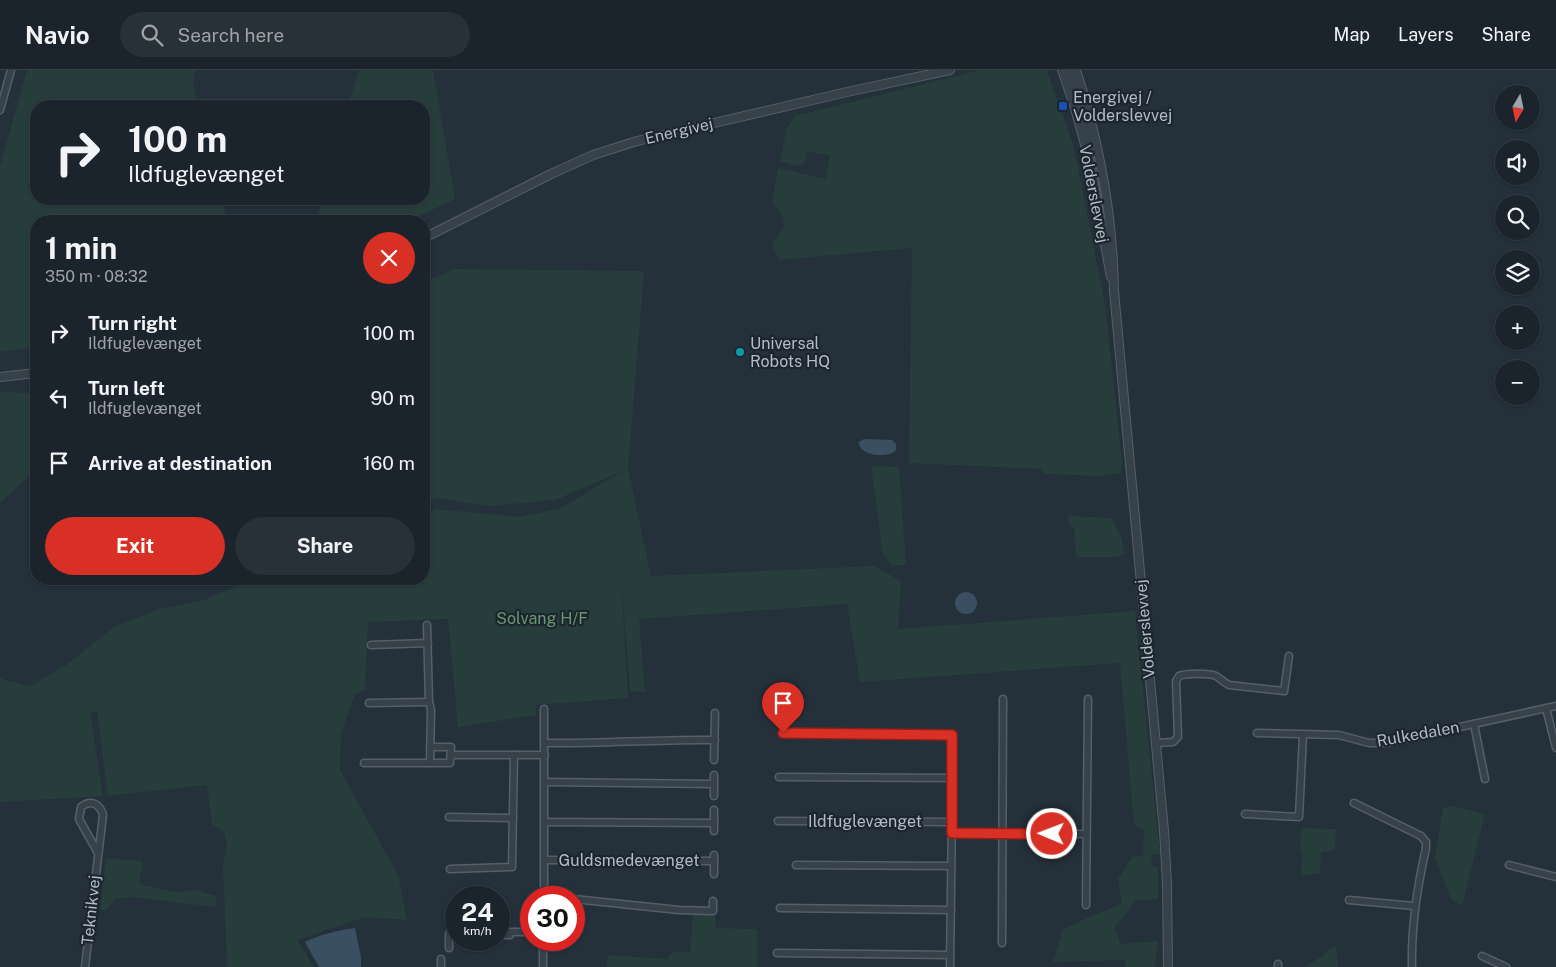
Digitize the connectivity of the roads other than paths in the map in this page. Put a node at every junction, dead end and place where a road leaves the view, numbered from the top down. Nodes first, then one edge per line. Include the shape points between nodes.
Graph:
1 (11, 70) edge
2 (950, 70) edge
3 (1062, 70) edge
4 (1069, 70) edge
5 (1076, 70) edge
6 (0, 110) edge
7 (1106, 200) junction
8 (430, 235) edge
9 (1114, 291) junction
10 (0, 372) edge
11 (30, 373) edge
12 (18, 374) junction
13 (0, 377) edge
14 (427, 625) dead end
15 (428, 643) junction
16 (372, 645) dead end
17 (1289, 656) dead end
18 (1003, 699) dead end
19 (1088, 699) dead end
20 (429, 702) junction
21 (369, 703) dead end
22 (1556, 706) edge
23 (1546, 708) junction
24 (544, 709) dead end
25 (715, 713) dead end
26 (1474, 724) junction
27 (783, 733) dead end
28 (1257, 733) dead end
29 (1303, 735) junction
30 (714, 740) junction
31 (545, 743) junction
32 (1156, 744) junction
33 (430, 747) junction
34 (1556, 748) edge
35 (451, 754) junction
36 (514, 755) junction
37 (545, 755) junction
38 (714, 760) dead end
39 (364, 763) dead end
40 (430, 763) junction
41 (714, 775) dead end
42 (779, 777) dead end
43 (952, 778) junction
44 (1485, 779) dead end
45 (544, 782) junction
46 (714, 784) junction
47 (714, 796) dead end
48 (1354, 803) dead end
49 (714, 810) dead end
50 (1245, 814) dead end
51 (449, 816) dead end
52 (513, 818) junction
53 (778, 821) dead end
54 (544, 822) junction
55 (952, 822) junction
56 (714, 823) junction
57 (714, 831) dead end
58 (952, 833) junction
59 (1002, 834) junction
60 (1086, 834) junction
61 (98, 853) junction
62 (544, 860) junction
63 (796, 865) dead end
64 (1509, 865) dead end
65 (951, 866) junction
66 (450, 869) dead end
67 (714, 874) dead end
68 (1556, 877) edge
69 (544, 886) edge
70 (585, 900) edge
71 (1349, 900) dead end
72 (713, 901) dead end
73 (1086, 905) dead end
74 (1414, 906) junction
75 (780, 908) dead end
76 (951, 910) junction
77 (1002, 943) dead end
78 (543, 951) edge
79 (777, 953) dead end
80 (950, 955) junction
81 (1482, 956) dead end
82 (441, 959) dead end
83 (85, 967) edge
84 (441, 967) edge
85 (543, 967) edge
86 (950, 967) edge
87 (1168, 967) edge
88 (1412, 967) edge
89 (1506, 967) edge

1 - 6 street
2 - 8 street, Energivej via 637,141 593,155 551,174
3 - 9 street, Volderslevvej via 1090,162
4 - 7 street
5 - 7 street, Volderslevvej via 1098,148
7 - 9 street, Volderslevvej
9 - 32 street, Volderslevvej
10 - 12 street
11 - 12 street
12 - 13 street
14 - 15 street
15 - 16 street
15 - 20 street
17 - 32 street via 1284,692 1229,685 1208,674 1179,676 1176,682 1178,737 1173,742
18 - 59 street
19 - 60 street
20 - 21 street
20 - 33 street
22 - 23 street, Rulkedalen
23 - 26 street, Rulkedalen
23 - 34 street
24 - 31 street, Guldsmedevænget
25 - 30 street
26 - 29 street, Rulkedalen via 1386,742 1369,743 1339,735
26 - 44 street, Rulkedalen
27 - 43 street via 952,735
28 - 29 street, Rulkedalen
29 - 50 street via 1299,817
30 - 31 street
30 - 38 street
31 - 37 street, Guldsmedevænget
32 - 87 street, Volderslevvej via 1167,876
33 - 35 street via 451,747
33 - 40 street
35 - 36 street
35 - 40 street via 450,763
36 - 37 street
36 - 52 street
37 - 45 street, Guldsmedevænget
39 - 40 street
41 - 46 street
42 - 43 street
43 - 55 street
45 - 46 street
45 - 54 street, Guldsmedevænget
46 - 47 street
48 - 74 street via 1422,836 1426,842
49 - 56 street, Guldsmedevænget
51 - 52 street
52 - 66 street via 512,867
53 - 55 street, Ildfuglevænget
54 - 56 street
54 - 62 street, Guldsmedevænget
55 - 58 street
56 - 57 street, Guldsmedevænget
58 - 59 street
58 - 65 street
59 - 60 street
59 - 77 street
60 - 73 street
61 - 61 street, Teknikvej via 78,819 81,807 86,803 94,803 101,808 103,815
61 - 83 street, Teknikvej
62 - 67 street, Guldsmedevænget via 714,858
62 - 69 street, Guldsmedevænget
63 - 65 street
64 - 68 street
65 - 76 street
70 - 72 street via 713,911
71 - 74 street
74 - 88 street
75 - 76 street
76 - 80 street
78 - 85 street
79 - 80 street
80 - 86 street
81 - 89 street
82 - 84 street

